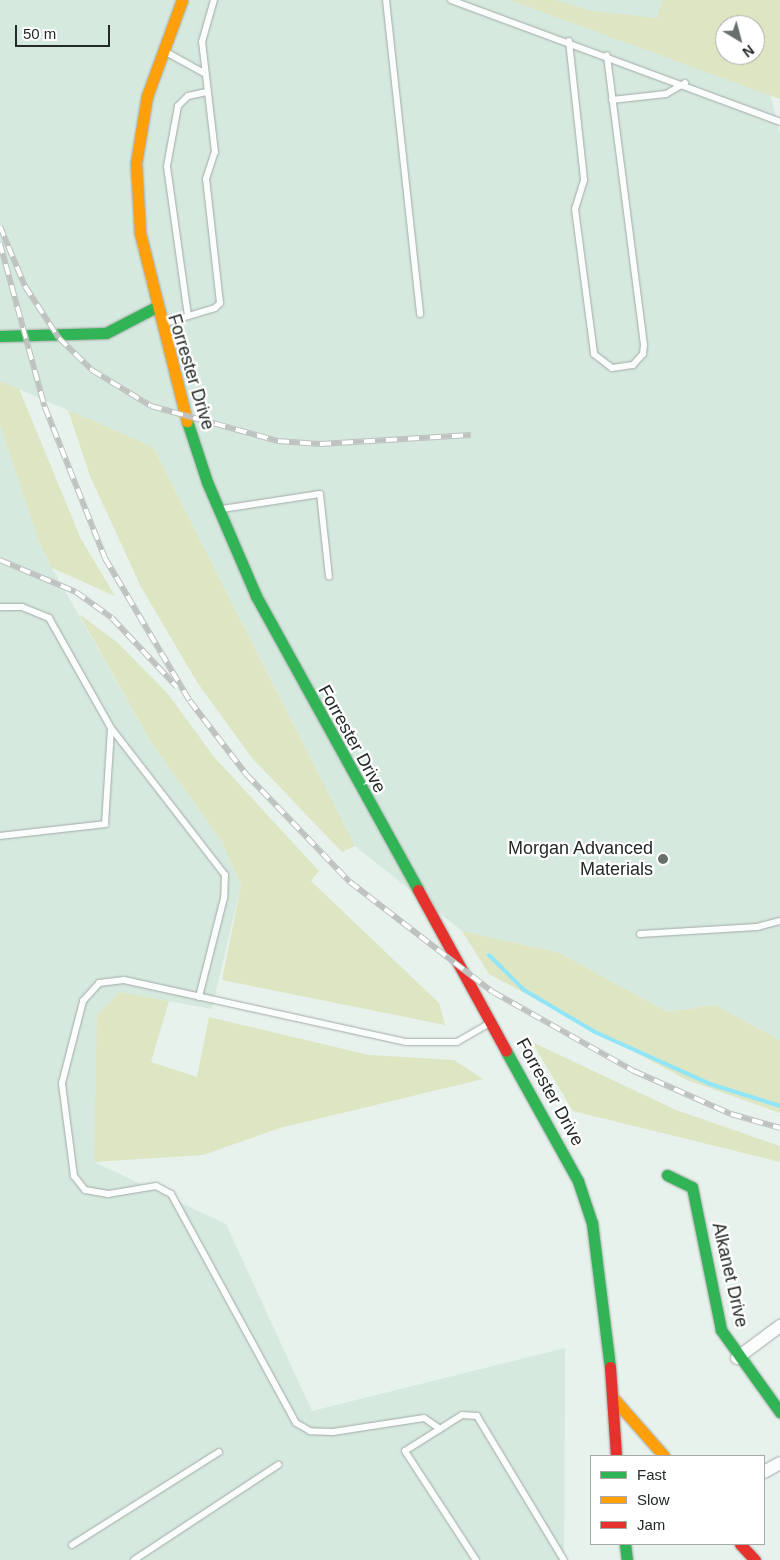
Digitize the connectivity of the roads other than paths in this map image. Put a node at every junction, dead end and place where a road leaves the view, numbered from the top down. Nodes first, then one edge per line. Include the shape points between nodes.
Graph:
1 (182, 0) edge
2 (214, 0) edge
3 (386, 0) edge
4 (451, 0) edge
5 (569, 42) junction
6 (163, 50) junction
7 (607, 55) junction
8 (204, 73) junction
9 (685, 83) junction
10 (207, 92) junction
11 (612, 100) junction
12 (780, 122) edge
13 (154, 308) junction
14 (420, 314) dead end
15 (188, 316) junction
16 (158, 325) junction
17 (0, 336) edge
18 (218, 509) junction
19 (329, 577) dead end
20 (0, 608) edge
21 (111, 728) junction
22 (0, 836) edge
23 (780, 921) edge
24 (640, 934) dead end
25 (199, 997) junction
26 (492, 1023) junction
27 (667, 1175) dead end
28 (780, 1326) edge
29 (737, 1358) junction
30 (614, 1399) junction
31 (780, 1412) edge
32 (440, 1429) junction
33 (219, 1452) dead end
34 (616, 1455) edge
35 (663, 1455) edge
36 (780, 1463) edge
37 (278, 1465) dead end
38 (765, 1471) edge
39 (72, 1545) dead end
40 (625, 1545) edge
41 (741, 1545) edge
42 (134, 1560) edge
43 (476, 1560) edge
44 (564, 1560) edge
45 (627, 1560) edge
46 (755, 1560) edge

1 - 6 street, Forrester Drive
2 - 8 lane via 202,42
3 - 14 lane
4 - 5 lane
5 - 7 lane
5 - 11 lane via 584,180 575,209 594,354 612,368 633,365 644,345
6 - 8 lane
6 - 13 street, Forrester Drive via 147,96 136,163 140,234
7 - 9 lane
7 - 11 lane
8 - 10 lane
9 - 11 lane via 666,94
9 - 12 lane
10 - 15 lane via 188,96 178,106 167,166
10 - 15 lane via 216,152 206,179 221,296 216,308
13 - 16 street, Forrester Drive
13 - 17 street via 106,333
15 - 16 lane
16 - 18 street, Forrester Drive
18 - 19 lane via 320,494
18 - 26 street, Forrester Drive via 301,683
20 - 21 lane via 22,607 49,618
21 - 22 lane via 105,824
21 - 25 lane via 225,875 224,898
23 - 24 lane via 757,927
25 - 26 lane via 406,1042 456,1042
25 - 32 lane via 124,980 99,983 83,1001 62,1083 74,1176 85,1190 108,1194 156,1186 171,1194 296,1423 310,1431 332,1432 424,1418
26 - 30 street, Forrester Drive via 582,1193 592,1223
27 - 29 street, Alkanet Drive via 692,1187 721,1330
28 - 29 street
29 - 31 street, Alkanet Drive
30 - 34 street, Forrester Drive
30 - 35 street
32 - 43 lane via 405,1451
32 - 44 lane via 462,1415 477,1416
33 - 39 lane
36 - 38 street
37 - 42 lane
40 - 45 street
41 - 46 street

